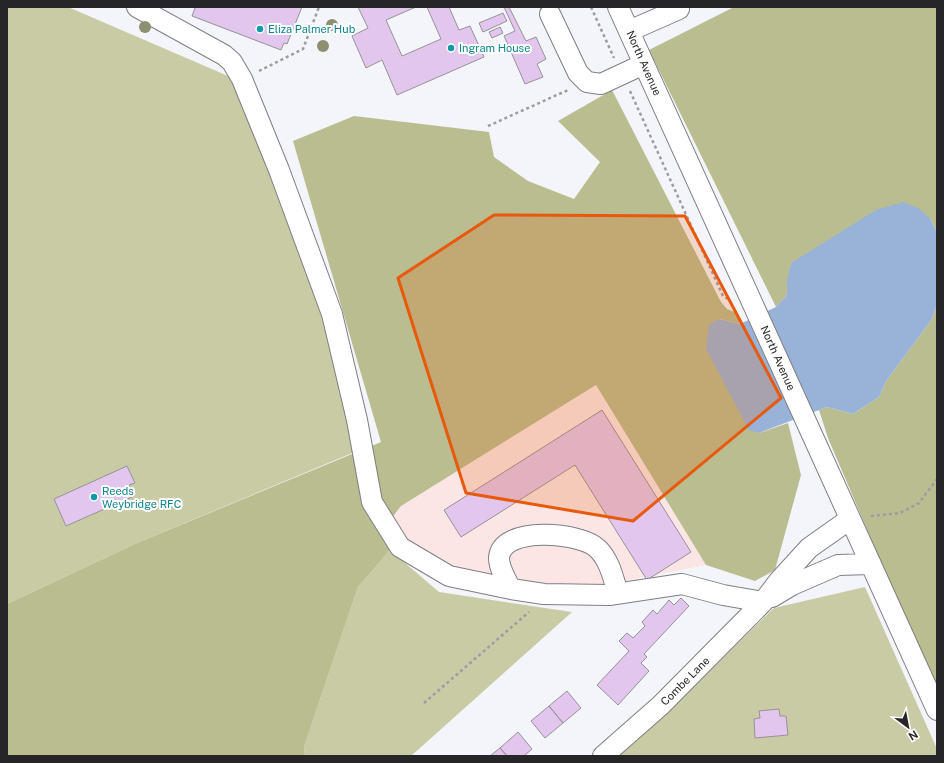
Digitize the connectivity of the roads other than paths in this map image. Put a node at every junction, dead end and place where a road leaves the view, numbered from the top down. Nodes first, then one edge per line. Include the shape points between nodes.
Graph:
1 (618, 7) edge
2 (678, 7) edge
3 (142, 8) edge
4 (550, 14) dead end
5 (629, 32) junction
6 (644, 64) junction
7 (850, 519) junction
8 (871, 564) junction
9 (511, 590) junction
10 (618, 593) junction
11 (763, 602) junction
12 (937, 710) edge
13 (603, 756) edge

1 - 5 street, North Avenue
2 - 5 street via 679,9
3 - 9 street via 224,55 232,62 242,79 279,170 332,314 356,413 372,502 400,547 449,576
4 - 6 street via 578,73 587,82 600,84
5 - 6 street, North Avenue
6 - 7 street, North Avenue
7 - 8 street, North Avenue
7 - 11 street, Combe Lane via 809,548
8 - 11 street, Combe Lane via 838,566 792,585
8 - 12 street, North Avenue
9 - 10 street via 544,594
9 - 10 street via 499,558 502,548 518,536 550,535 585,540 598,548 610,568
10 - 11 street via 682,584
11 - 13 street, Combe Lane via 661,705

